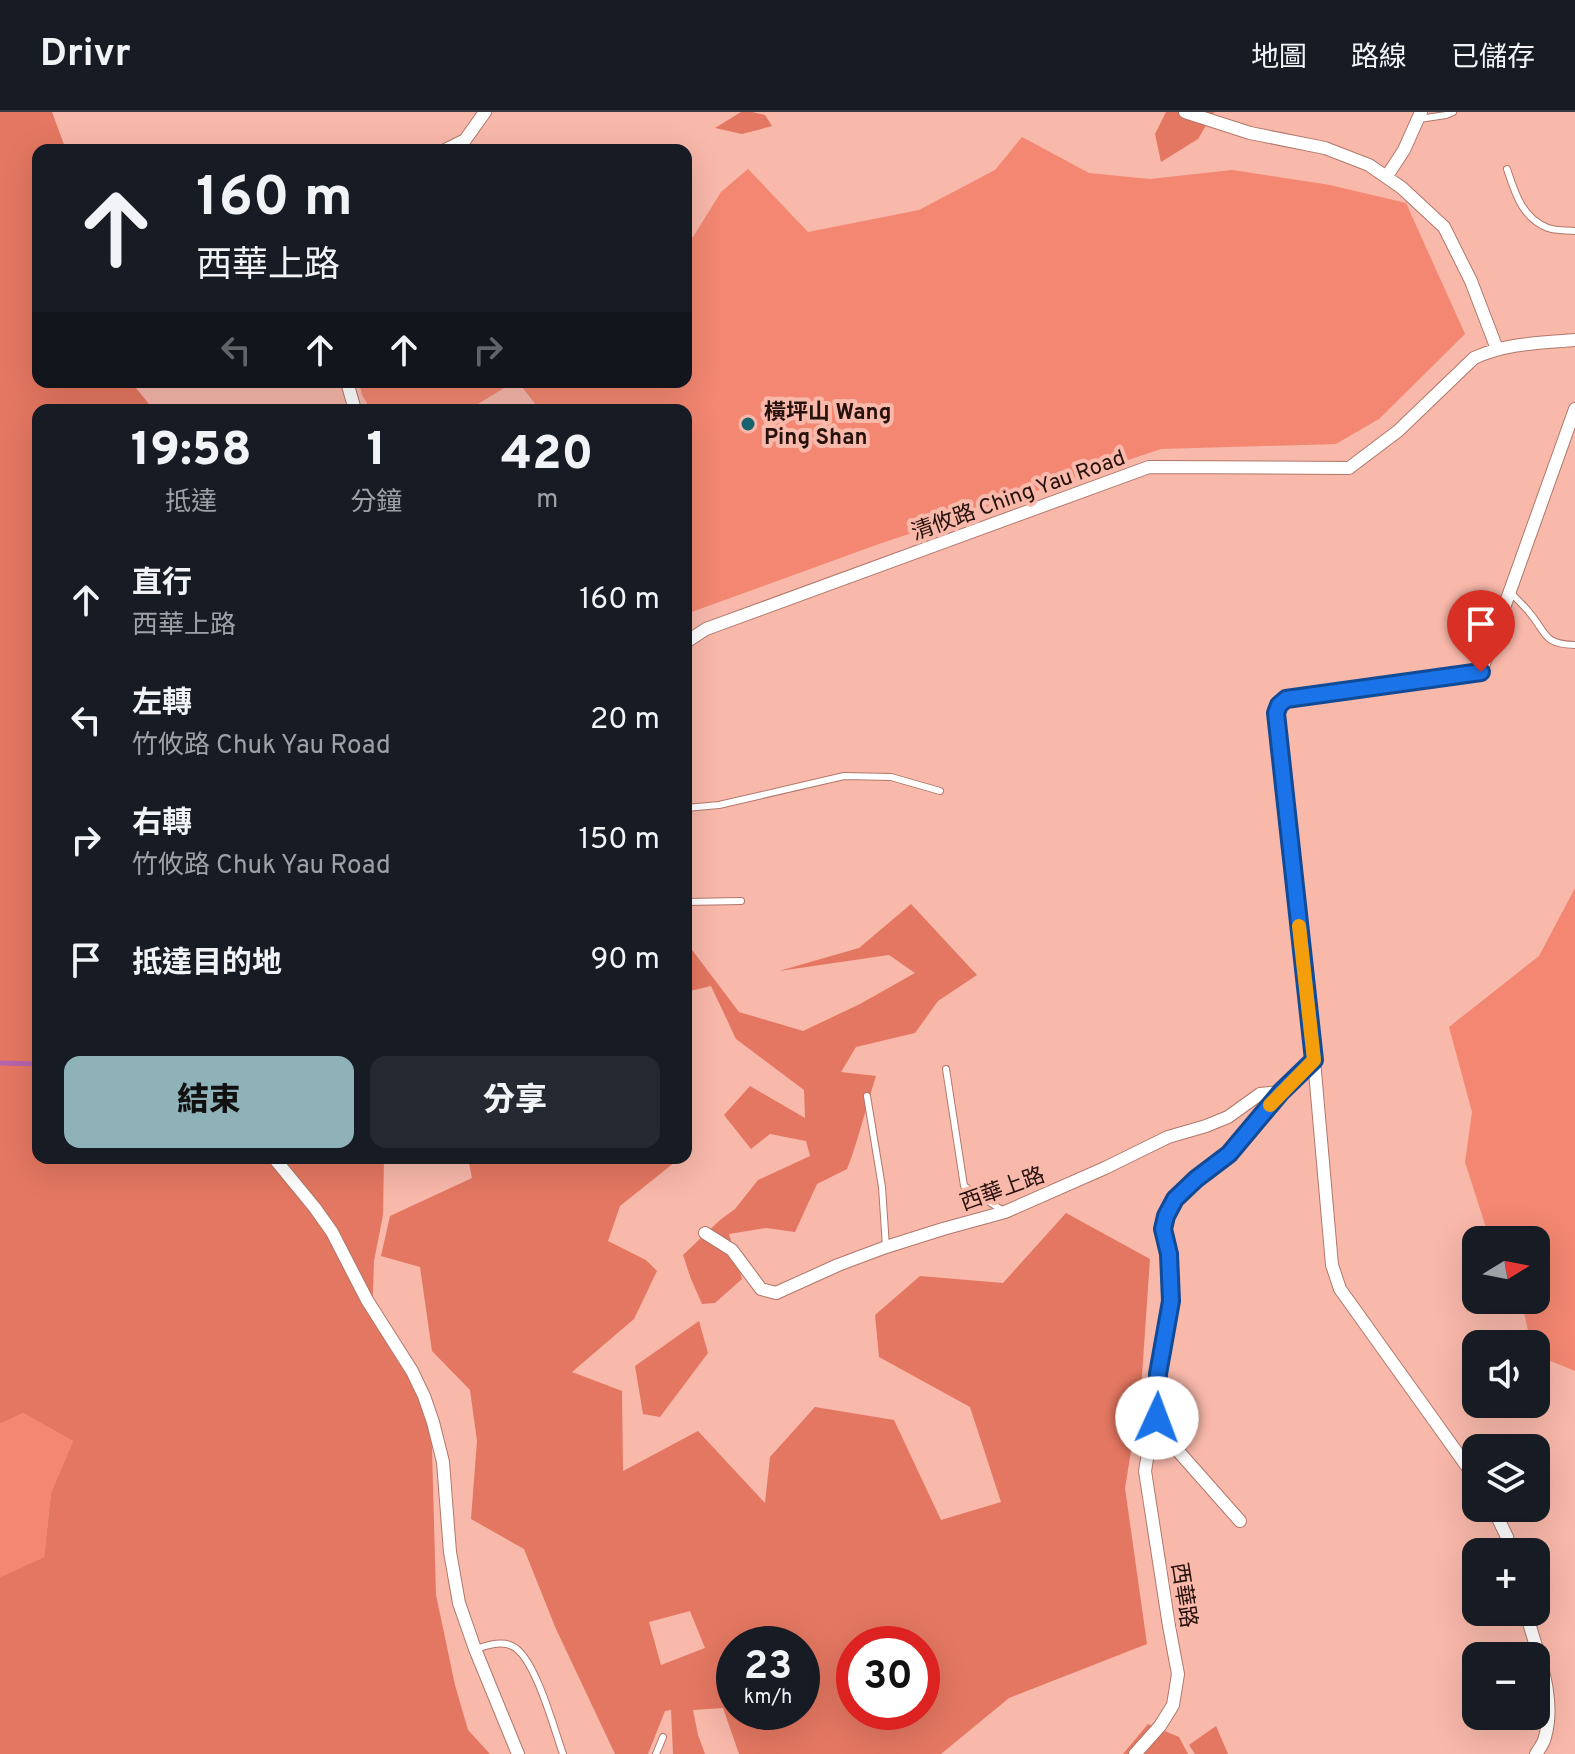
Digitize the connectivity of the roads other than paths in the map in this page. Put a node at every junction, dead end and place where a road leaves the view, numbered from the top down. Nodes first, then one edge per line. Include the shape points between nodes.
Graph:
1 (485, 112) edge
2 (1185, 112) edge
3 (1453, 112) edge
4 (1420, 115) edge
5 (457, 144) edge
6 (1507, 169) dead end
7 (1387, 176) junction
8 (1575, 231) edge
9 (1575, 340) edge
10 (1497, 349) junction
11 (1575, 409) edge
12 (1510, 592) junction
13 (692, 638) edge
14 (1575, 645) edge
15 (940, 791) dead end
16 (692, 807) edge
17 (741, 901) dead end
18 (692, 902) edge
19 (1314, 1060) junction
20 (946, 1069) dead end
21 (1281, 1092) junction
22 (867, 1096) dead end
23 (279, 1164) edge
24 (1005, 1212) junction
25 (705, 1233) dead end
26 (886, 1247) junction
27 (1164, 1435) junction
28 (1462, 1459) edge
29 (1240, 1521) dead end
30 (1530, 1626) edge
31 (475, 1649) junction
32 (663, 1737) dead end
33 (518, 1754) edge
34 (563, 1754) edge
35 (656, 1754) edge
36 (1135, 1754) edge
37 (1536, 1754) edge

1 - 5 street
2 - 7 street via 1250,133 1325,148
3 - 4 lane
4 - 7 street
6 - 8 lane via 1528,215 1549,229
7 - 10 street via 1444,227
9 - 10 street, 清攸路 Ching Yau Road
10 - 13 street, 清攸路 Ching Yau Road via 1474,358 1398,431 1349,468 1149,467
11 - 12 street
12 - 14 lane via 1545,636
12 - 19 street via 1481,672 1286,699 1279,705
15 - 16 lane via 891,777 844,776
17 - 18 lane
19 - 21 street, 西華上路
19 - 28 street via 1332,1265 1340,1289
20 - 24 lane via 964,1186
21 - 24 street, 西華上路 via 1260,1094 1228,1117 1168,1137
21 - 27 street via 1229,1154 1175,1199 1166,1216 1171,1301 1158,1374 1157,1418
22 - 26 lane
23 - 31 street via 332,1232 424,1396 443,1462 453,1576
24 - 26 street, 西華上路
25 - 26 street, 西華上路 via 732,1250 761,1289 776,1293
27 - 29 street
27 - 36 street, 西華路 via 1148,1453 1145,1471 1178,1674 1173,1705
30 - 37 street via 1549,1714 1545,1740
31 - 33 street
31 - 34 lane via 503,1643 524,1655
32 - 35 lane

